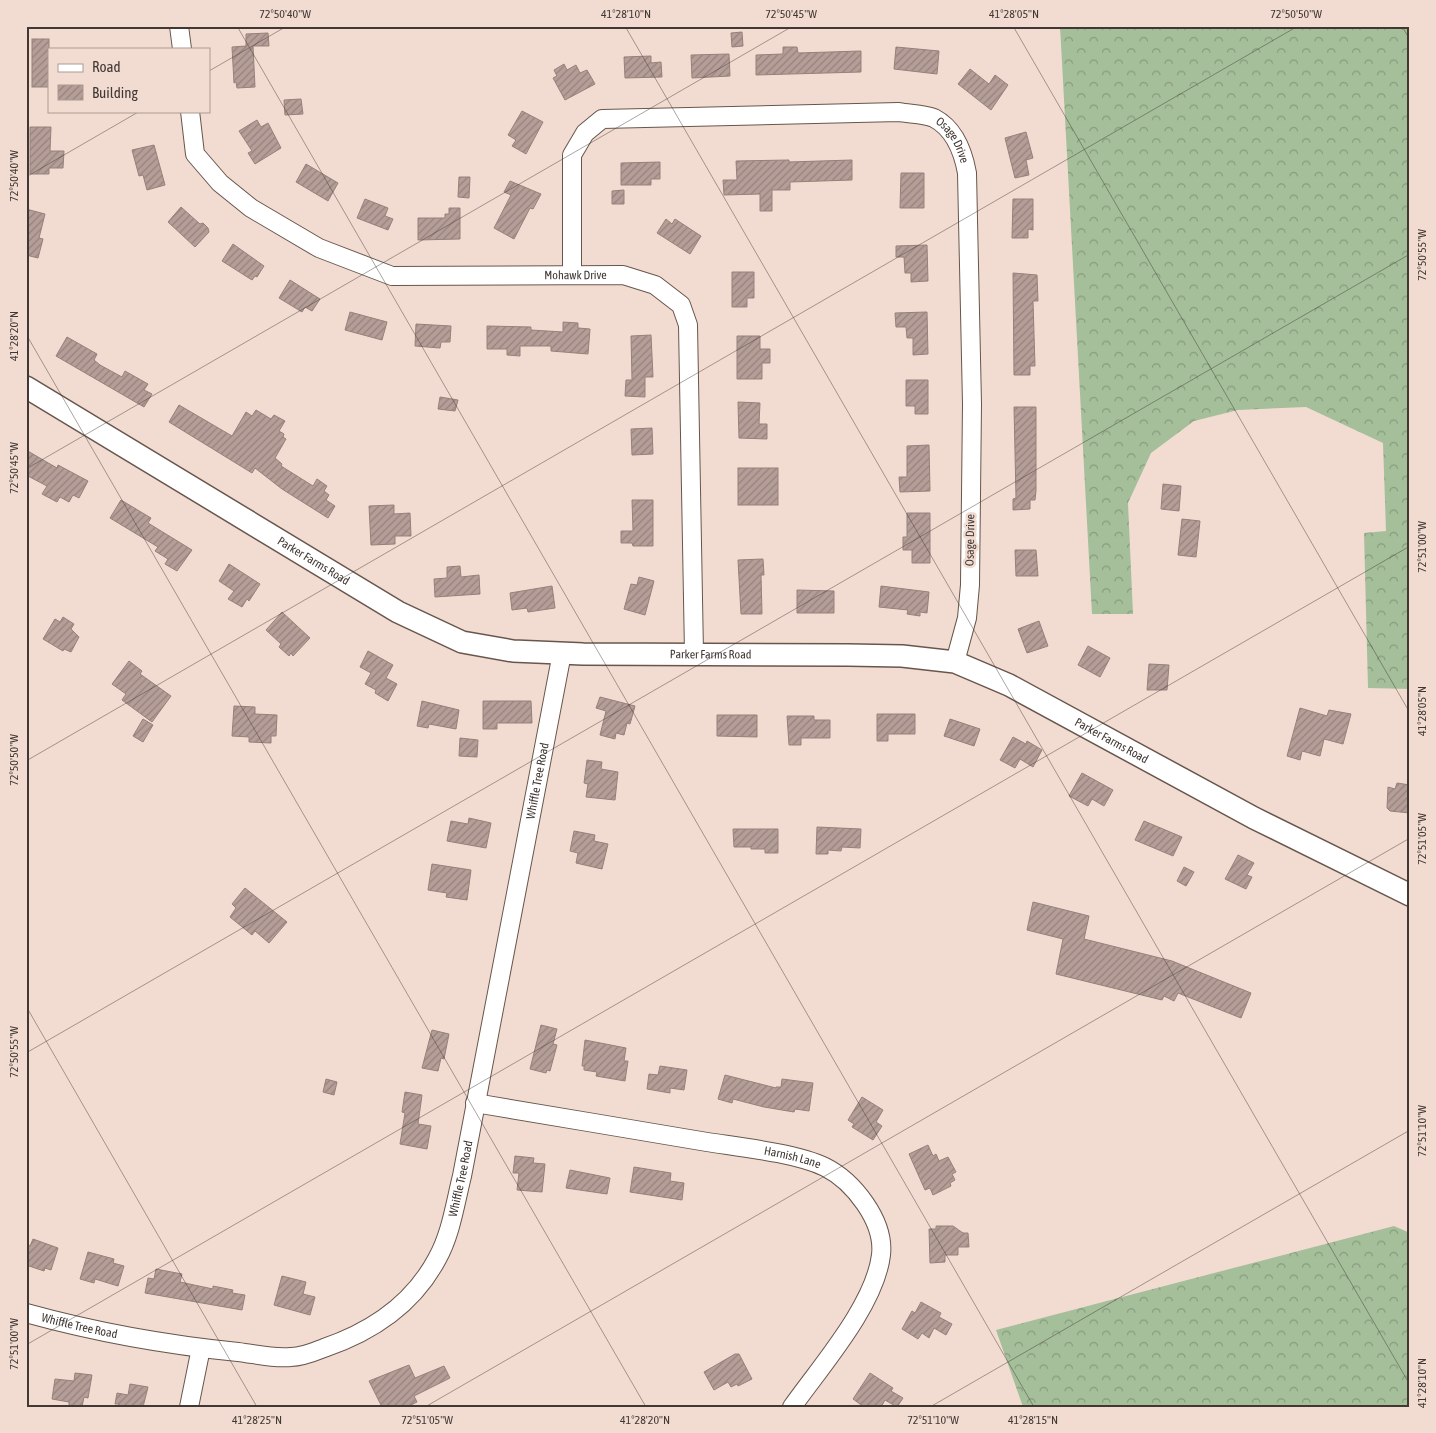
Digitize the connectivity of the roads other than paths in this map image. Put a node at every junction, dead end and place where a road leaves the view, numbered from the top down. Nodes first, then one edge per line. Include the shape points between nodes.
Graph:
1 (180, 26) edge
2 (182, 48) edge
3 (190, 112) edge
4 (572, 274) junction
5 (26, 387) edge
6 (562, 653) junction
7 (694, 654) junction
8 (955, 662) junction
9 (1410, 895) edge
10 (475, 1103) junction
11 (26, 1312) edge
12 (201, 1348) junction
13 (189, 1407) edge
14 (792, 1407) edge

1 - 2 street
3 - 4 street, Mohawk Drive via 195,154 220,183 251,208 319,248 392,276
4 - 7 street, Mohawk Drive via 623,275 655,285 682,305 688,325
4 - 8 street, Osage Drive via 572,155 585,133 602,119 899,112 933,118 948,130 962,150 967,173 972,404 970,585 967,618
5 - 6 street, Parker Farms Road via 429,628 482,647
6 - 7 street, Parker Farms Road
6 - 10 street, Whiffle Tree Road
7 - 8 street, Parker Farms Road via 902,656
8 - 9 street, Parker Farms Road via 1009,685 1254,818
10 - 12 street, Whiffle Tree Road via 448,1238 422,1282 403,1303 378,1324 347,1340 291,1358
10 - 14 street, Harnish Lane via 767,1152 824,1167 854,1188 871,1213 882,1254 862,1308
11 - 12 street, Whiffle Tree Road via 74,1326
12 - 13 street

